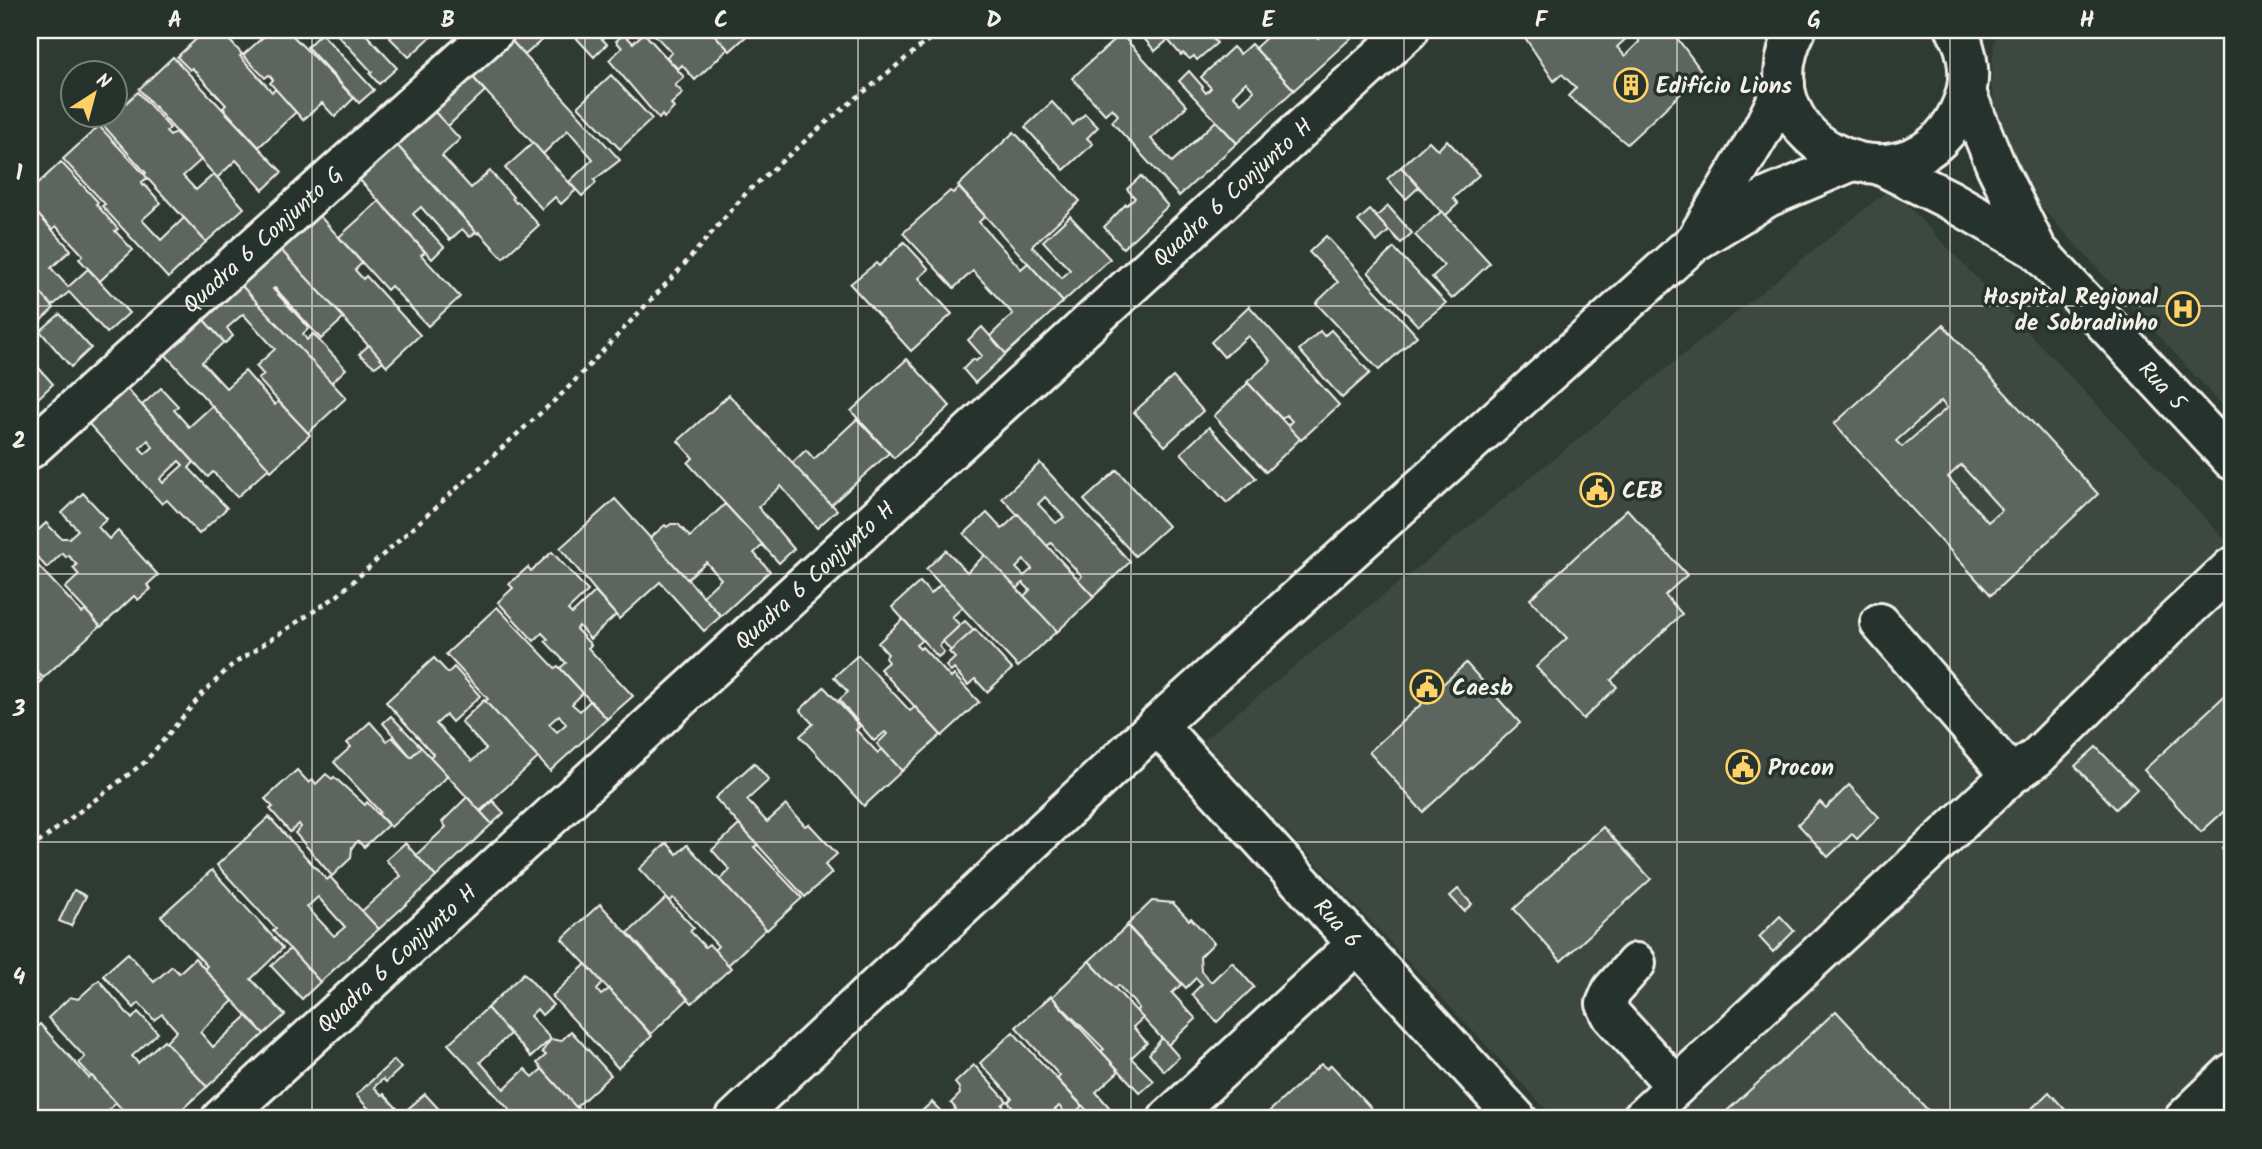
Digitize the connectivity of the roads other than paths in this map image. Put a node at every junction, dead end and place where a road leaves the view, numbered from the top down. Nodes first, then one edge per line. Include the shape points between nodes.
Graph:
1 (495, 30) edge
2 (1409, 30) edge
3 (1956, 30) edge
4 (1984, 30) edge
5 (1788, 35) edge
6 (1967, 80) junction
7 (1785, 84) junction
8 (1866, 164) junction
9 (1694, 242) junction
10 (2037, 250) junction
11 (30, 449) edge
12 (2232, 460) edge
13 (2232, 567) edge
14 (1880, 622) dead end
15 (1157, 725) junction
16 (2011, 775) junction
17 (1357, 944) junction
18 (1636, 963) dead end
19 (2232, 1073) edge
20 (1676, 1086) junction
21 (221, 1119) edge
22 (735, 1119) edge
23 (1168, 1119) edge
24 (1517, 1119) edge
25 (1641, 1119) edge
26 (2184, 1119) edge

1 - 11 street, Quadra 6 Conjunto G
2 - 21 street, Quadra 6 Conjunto H
3 - 6 street, Rua 5
4 - 6 street
5 - 7 street
6 - 8 street via 1956,121 1937,144 1911,159
6 - 10 street, Rua 5 via 1996,166
7 - 8 street, Rua 5 via 1791,110 1806,132 1826,150
7 - 9 street
8 - 9 street via 1768,197
8 - 10 street, Rua 5 via 1950,200
9 - 15 street
10 - 12 street, Rua 5
13 - 16 street via 2036,758
14 - 16 street
15 - 17 street, Rua 6
15 - 22 street
16 - 20 street
17 - 23 street
17 - 24 street, Rua 6
18 - 20 street via 1606,1004
19 - 26 street
20 - 25 street

